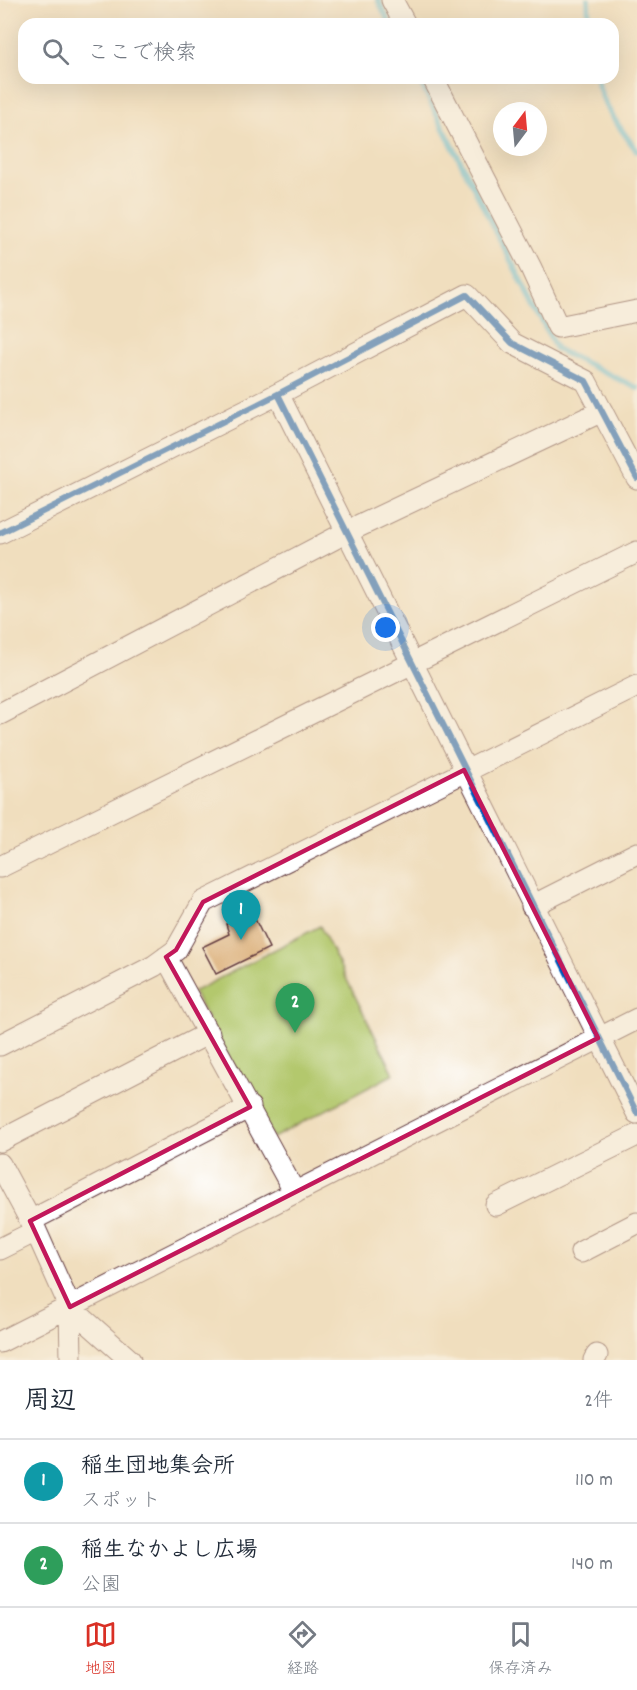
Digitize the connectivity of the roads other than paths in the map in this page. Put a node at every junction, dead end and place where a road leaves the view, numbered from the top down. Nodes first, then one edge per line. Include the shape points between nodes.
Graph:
1 (392, 0) edge
2 (402, 18) edge
3 (436, 84) edge
4 (637, 311) edge
5 (278, 394) junction
6 (602, 411) junction
7 (637, 478) edge
8 (347, 532) junction
9 (0, 533) edge
10 (637, 552) edge
11 (411, 662) junction
12 (637, 686) edge
13 (0, 714) edge
14 (464, 770) junction
15 (637, 852) edge
16 (0, 867) edge
17 (532, 906) junction
18 (166, 957) junction
19 (637, 1019) edge
20 (208, 1033) junction
21 (598, 1038) junction
22 (0, 1045) edge
23 (250, 1107) junction
24 (637, 1113) edge
25 (637, 1135) edge
26 (0, 1142) edge
27 (0, 1164) edge
28 (295, 1193) junction
29 (496, 1205) dead end
30 (637, 1223) edge
31 (33, 1226) junction
32 (0, 1249) edge
33 (581, 1252) dead end
34 (70, 1307) junction
35 (0, 1342) edge
36 (71, 1360) edge
37 (130, 1360) edge

1 - 2 street
3 - 4 street via 558,327
5 - 6 street via 467,296 512,343 586,381
5 - 8 street
5 - 9 street
6 - 7 street
6 - 8 street
8 - 11 street
8 - 13 street
10 - 11 street
11 - 14 street
11 - 16 street
12 - 14 street
14 - 17 street
14 - 18 street via 203,903 176,950
15 - 17 street
17 - 21 street
18 - 20 street
18 - 22 street
19 - 21 street
20 - 23 street
20 - 26 street
21 - 24 street
21 - 28 street
23 - 28 street
23 - 31 street
25 - 29 street
27 - 31 street
28 - 34 street
30 - 33 street
31 - 32 street
31 - 34 street
34 - 35 street
34 - 36 street
34 - 37 street

